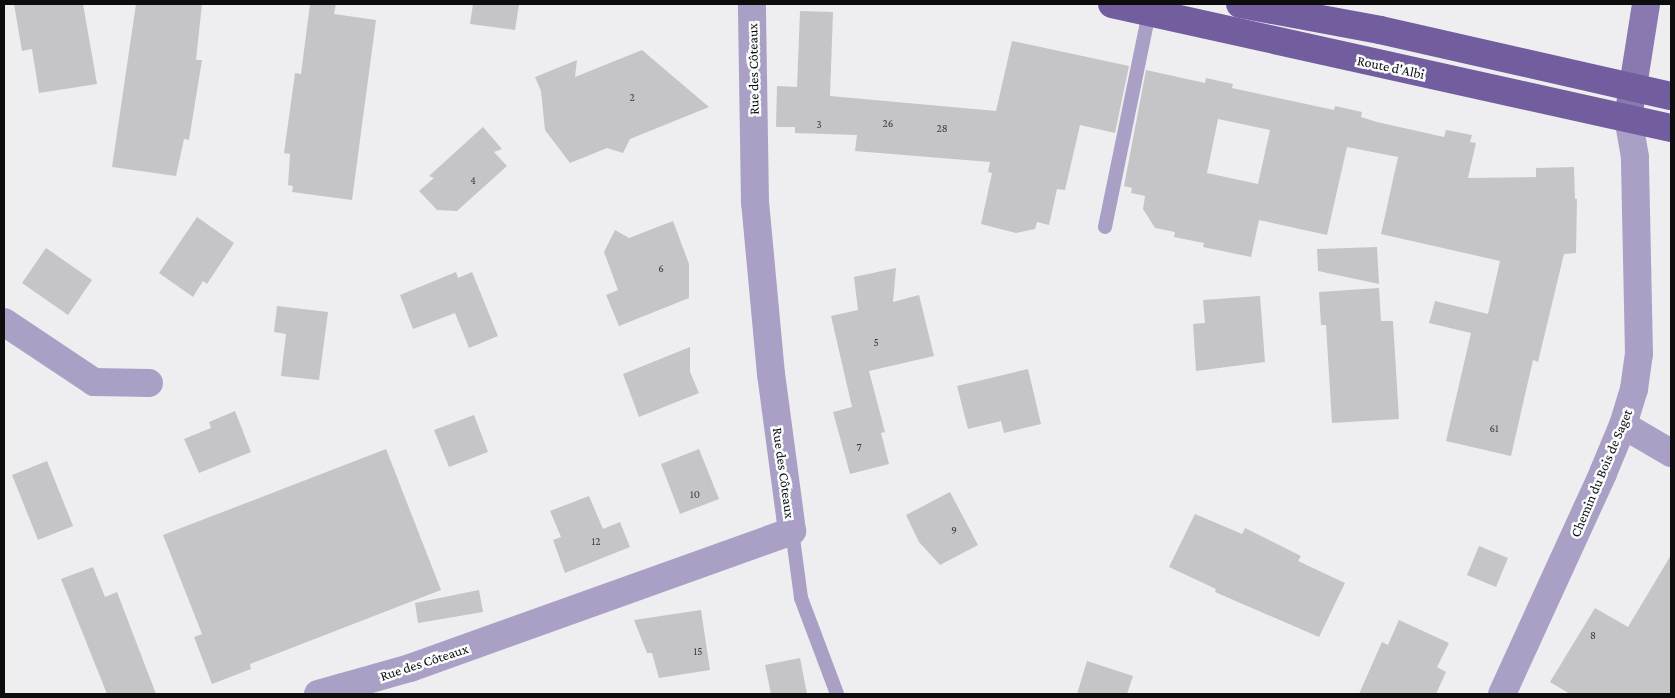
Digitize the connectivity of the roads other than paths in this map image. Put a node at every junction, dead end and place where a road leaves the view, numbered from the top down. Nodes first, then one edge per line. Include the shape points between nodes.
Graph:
1 (752, 4) edge
2 (1112, 4) edge
3 (1240, 4) edge
4 (1646, 4) edge
5 (1150, 9) edge
6 (1632, 86) junction
7 (1671, 96) edge
8 (1628, 118) junction
9 (1671, 128) edge
10 (1106, 227) dead end
11 (4, 322) edge
12 (149, 384) dead end
13 (1624, 425) junction
14 (1671, 453) edge
15 (792, 531) junction
16 (318, 694) edge
17 (836, 694) edge
18 (1502, 694) edge

1 - 15 street, Rue des Côteaux via 755,203 771,374
2 - 5 main road, Route d'Albi
3 - 6 main road via 1380,30
4 - 6 street
5 - 8 main road, Route d'Albi
5 - 10 lane
6 - 7 main road
6 - 8 street
8 - 9 main road, Route d'Albi
8 - 13 street, Chemin du Bois de Saget via 1635,157 1639,354
11 - 12 street via 94,382
13 - 14 street
13 - 18 street, Chemin du Bois de Saget
15 - 16 street, Rue des Côteaux via 410,668
15 - 17 lane via 801,598

